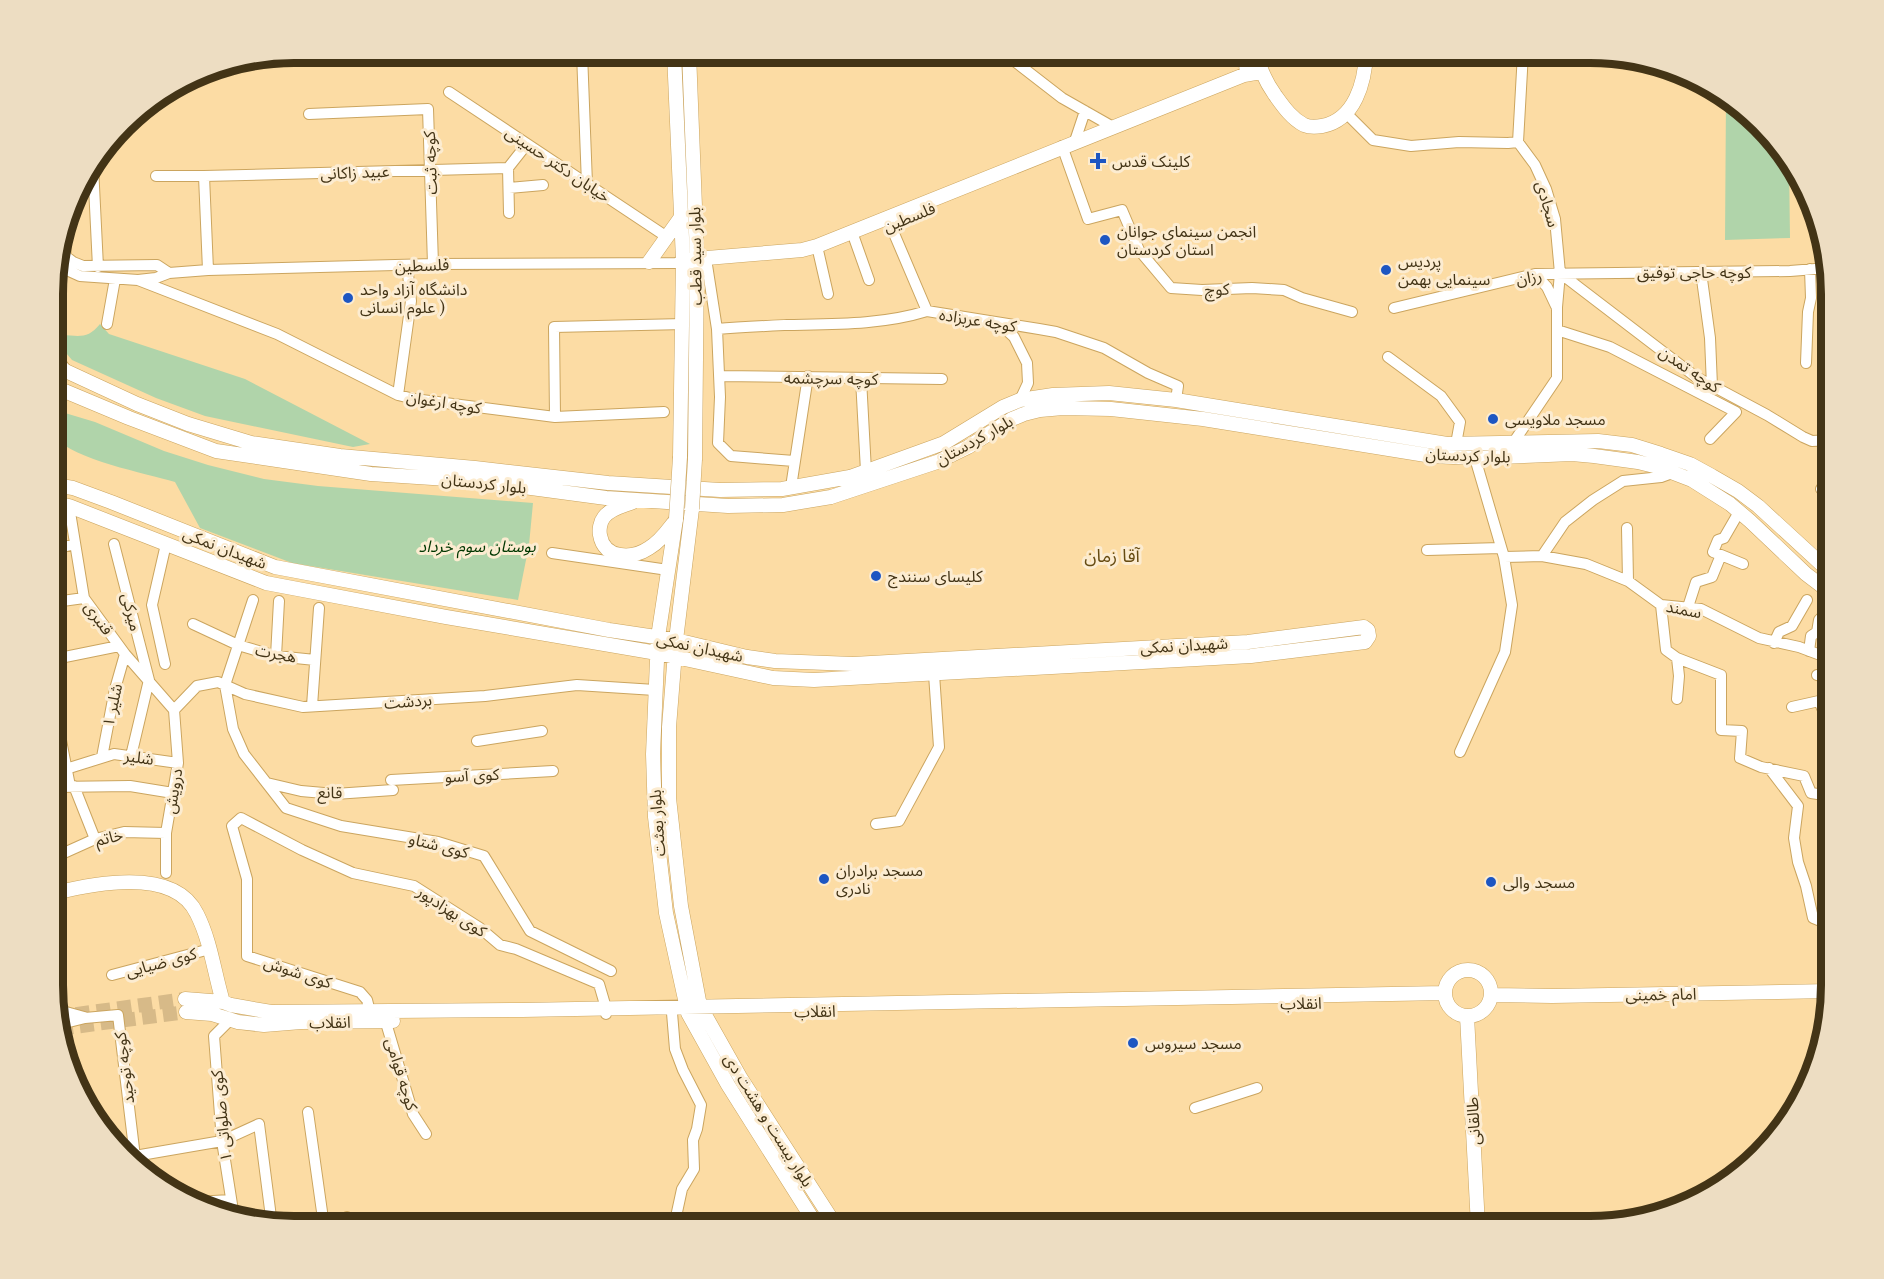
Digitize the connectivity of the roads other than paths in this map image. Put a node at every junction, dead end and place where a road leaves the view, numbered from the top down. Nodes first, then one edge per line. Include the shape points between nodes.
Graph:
1 (582, 63) edge
2 (674, 63) edge
3 (689, 63) edge
4 (1017, 63) edge
5 (1250, 63) edge
6 (1256, 63) edge
7 (1365, 63) edge
8 (1522, 63) edge
9 (1254, 73) junction
10 (449, 92) dead end
11 (1085, 111) junction
12 (1346, 113) junction
13 (309, 114) dead end
14 (1113, 126) junction
15 (1518, 142) junction
16 (527, 144) junction
17 (1067, 147) junction
18 (508, 168) junction
19 (430, 170) junction
20 (156, 176) dead end
21 (204, 176) junction
22 (94, 179) edge
23 (587, 183) junction
24 (543, 185) dead end
25 (509, 188) junction
26 (509, 213) dead end
27 (681, 217) junction
28 (889, 221) junction
29 (853, 236) junction
30 (667, 237) junction
31 (818, 249) junction
32 (65, 262) edge
33 (649, 262) junction
34 (691, 263) junction
35 (433, 264) junction
36 (65, 265) edge
37 (407, 265) junction
38 (98, 267) junction
39 (1820, 268) edge
40 (1810, 269) junction
41 (208, 270) junction
42 (1701, 272) junction
43 (169, 273) junction
44 (1560, 273) junction
45 (1535, 274) junction
46 (115, 279) junction
47 (138, 280) junction
48 (869, 280) dead end
49 (828, 294) dead end
50 (1557, 307) junction
51 (1394, 308) dead end
52 (927, 311) junction
53 (1352, 312) dead end
54 (1000, 323) junction
55 (107, 324) dead end
56 (684, 324) junction
57 (717, 329) junction
58 (1557, 330) junction
59 (1388, 357) dead end
60 (1806, 363) dead end
61 (63, 366) edge
62 (63, 370) edge
63 (69, 373) junction
64 (719, 376) junction
65 (808, 376) junction
66 (861, 379) junction
67 (942, 379) dead end
68 (1712, 386) junction
69 (63, 391) edge
70 (398, 395) junction
71 (1176, 399) junction
72 (1020, 400) junction
73 (664, 412) dead end
74 (555, 417) junction
75 (1710, 439) dead end
76 (1821, 441) edge
77 (1513, 443) junction
78 (1456, 444) junction
79 (1475, 458) junction
80 (794, 461) junction
81 (866, 471) junction
82 (1672, 472) junction
83 (63, 486) edge
84 (791, 487) junction
85 (686, 488) junction
86 (640, 500) junction
87 (63, 505) edge
88 (687, 505) junction
89 (69, 506) junction
90 (1739, 512) junction
91 (676, 519) junction
92 (1626, 528) dead end
93 (75, 544) junction
94 (114, 544) dead end
95 (166, 544) junction
96 (63, 547) edge
97 (1427, 550) dead end
98 (1502, 552) junction
99 (552, 553) dead end
100 (1717, 553) junction
101 (1542, 556) junction
102 (1743, 564) dead end
103 (1821, 564) edge
104 (668, 570) junction
105 (1628, 580) junction
106 (1821, 585) edge
107 (84, 598) junction
108 (253, 600) dead end
109 (1807, 600) dead end
110 (63, 601) edge
111 (279, 601) dead end
112 (1661, 605) junction
113 (1688, 607) junction
114 (319, 608) dead end
115 (511, 611) junction
116 (1821, 618) edge
117 (193, 624) dead end
118 (508, 628) junction
119 (658, 637) junction
120 (676, 640) junction
121 (1248, 642) junction
122 (1774, 643) junction
123 (238, 645) junction
124 (122, 650) junction
125 (1809, 651) junction
126 (657, 653) junction
127 (1821, 655) edge
128 (276, 656) junction
129 (1251, 656) junction
130 (674, 657) junction
131 (63, 658) edge
132 (1677, 658) junction
133 (931, 659) junction
134 (315, 660) junction
135 (165, 664) dead end
136 (934, 674) junction
137 (1817, 675) dead end
138 (1821, 676) edge
139 (149, 680) junction
140 (225, 685) junction
141 (655, 690) junction
142 (1677, 699) dead end
143 (312, 706) junction
144 (1821, 706) edge
145 (1792, 707) dead end
146 (174, 710) junction
147 (542, 730) dead end
148 (477, 741) dead end
149 (1460, 752) dead end
150 (63, 754) edge
151 (131, 756) junction
152 (102, 757) junction
153 (178, 763) junction
154 (1769, 768) junction
155 (66, 769) junction
156 (553, 771) dead end
157 (267, 783) junction
158 (392, 785) joint
159 (63, 786) edge
160 (72, 786) junction
161 (173, 793) junction
162 (1821, 794) edge
163 (241, 818) joint
164 (876, 824) dead end
165 (166, 833) junction
166 (95, 839) junction
167 (63, 853) edge
168 (166, 873) dead end
169 (63, 891) edge
170 (1821, 921) edge
171 (210, 948) junction
172 (611, 971) dead end
173 (112, 975) dead end
174 (1821, 991) edge
175 (1491, 995) junction
176 (1446, 997) junction
177 (223, 1002) junction
178 (694, 1009) junction
179 (65, 1012) edge
180 (606, 1012) junction
181 (672, 1014) junction
182 (380, 1015) junction
183 (1467, 1016) junction
184 (85, 1018) junction
185 (230, 1020) junction
186 (66, 1023) edge
187 (1257, 1089) dead end
188 (1195, 1108) dead end
189 (308, 1112) dead end
190 (426, 1134) dead end
191 (222, 1141) junction
192 (131, 1148) edge
193 (139, 1156) edge
194 (806, 1178) junction
195 (792, 1186) junction
196 (231, 1200) junction
197 (212, 1201) edge
198 (232, 1208) edge
199 (271, 1215) edge
200 (323, 1216) edge
201 (676, 1216) edge
202 (811, 1216) edge
203 (830, 1216) edge
204 (1477, 1216) edge

1 - 23 street
2 - 27 main road, بلوار سید قطب
3 - 34 main road, بلوار سید قطب
4 - 11 street
5 - 9 main road
6 - 9 main road
7 - 12 main road via 1360,90
8 - 15 street
9 - 12 main road via 1286,111 1306,126 1329,125
9 - 14 main road, فلسطین
10 - 16 street, خیابان دکتر حسینی
11 - 14 street
11 - 17 street
12 - 15 street via 1373,140 1411,146
13 - 19 street, کوچه ثبت via 428,109
14 - 17 main road, فلسطین
15 - 44 street, سجادی via 1546,189 1555,219
16 - 18 street
16 - 23 street, خیابان دکتر حسینی
17 - 28 main road, فلسطین
17 - 53 street, کوچ via 1088,219 1122,210 1139,250 1171,288 1284,290
18 - 19 street, عبید زاکانی
18 - 25 street
19 - 21 street, عبید زاکانی
19 - 35 street, کوچه ثبت
20 - 21 street, عبید زاکانی
21 - 41 street
22 - 38 street
23 - 30 street, خیابان دکتر حسینی
24 - 25 street
25 - 26 street
27 - 30 main road
27 - 34 main road, بلوار سید قطب
28 - 29 main road, فلسطین
28 - 52 street
29 - 31 main road, فلسطین
29 - 48 street
30 - 33 main road
31 - 34 main road, فلسطین
31 - 49 street
32 - 38 street, فلسطین
33 - 34 street, فلسطین
33 - 35 street, فلسطین
34 - 56 main road, بلوار سید قطب
34 - 57 street
34 - 88 main road, بلوار سید قطب, bridge via 695,459
35 - 37 street, فلسطین
36 - 46 street, فلسطین via 80,276
37 - 41 street, فلسطین
37 - 70 street via 411,301
38 - 43 street, فلسطین via 157,265
39 - 40 street, کوچه حاجی توفیق
40 - 42 street, کوچه حاجی توفیق
40 - 60 street
41 - 43 street, فلسطین
42 - 44 street, کوچه حاجی توفیق
42 - 68 street
43 - 47 street, فلسطین
44 - 45 street, رزان
44 - 50 street, سجادی
44 - 68 street, کوچه تمدن
45 - 50 street
45 - 51 street, رزان
46 - 47 street, فلسطین
46 - 55 street
47 - 70 street, کوچه ارغوان via 277,334
50 - 58 street, سجادی
52 - 54 street, کوچه عربزاده
52 - 57 street, کوچه عربزاده via 836,325
54 - 71 street, کوچه عربزاده via 1056,332 1104,348 1178,386
54 - 72 street via 1014,337 1027,363 1028,383
56 - 74 street via 554,327
56 - 91 main road, بلوار سید قطب, bridge
57 - 64 street
58 - 75 street, کوچه تمدن via 1610,347 1737,412
58 - 77 street, سجادی via 1557,378
59 - 78 street via 1441,396 1460,422
61 - 63 street
62 - 63 main road, بلوار کردستان
63 - 85 main road, بلوار کردستان via 188,424 251,443 340,456
64 - 65 street, کوچه سرچشمه
64 - 80 street via 718,443 731,456
65 - 66 street, کوچه سرچشمه
65 - 80 street
66 - 67 street, کوچه سرچشمه
66 - 81 street
68 - 76 street, کوچه تمدن via 1803,437
69 - 86 main road, بلوار کردستان via 216,451 371,474 479,481
70 - 74 street, کوچه ارغوان
71 - 72 main road, بلوار کردستان via 1109,393
71 - 78 main road, بلوار کردستان
72 - 81 main road, بلوار کردستان via 944,443
73 - 74 street, کوچه ارغوان
77 - 78 main road, بلوار کردستان
77 - 103 main road, بلوار کردستان via 1598,441 1632,445 1690,464 1758,506
79 - 82 main road, بلوار کردستان via 1572,454 1638,462
79 - 88 main road, بلوار کردستان via 1432,456 1150,412 1063,408 1024,414 937,462 831,498 783,505
79 - 98 street
80 - 84 street
81 - 84 main road, بلوار کردستان
82 - 90 main road, بلوار کردستان via 1692,480
82 - 101 street via 1623,481 1593,500 1565,522
83 - 115 main road, شهیدان نمکی via 275,567
84 - 85 main road, بلوار کردستان
85 - 88 main road
86 - 88 main road, بلوار کردستان
86 - 91 main road via 615,508 604,517 600,539 615,555 648,550
87 - 89 main road, شهیدان نمکی
88 - 120 main road
89 - 93 street, قنبری
89 - 95 main road, شهیدان نمکی
90 - 100 street via 1724,538 1718,540
90 - 106 main road, بلوار کردستان
91 - 104 main road
92 - 105 street
93 - 96 street
93 - 107 street, قنبری
94 - 139 street, میرکی
95 - 118 main road, شهیدان نمکی via 266,583
95 - 135 street via 152,604
97 - 98 street, سمند
98 - 101 street, سمند
98 - 149 street via 1512,605 1505,652
99 - 104 street
100 - 102 street
100 - 113 street via 1712,577 1696,582
101 - 105 street, سمند via 1586,564
104 - 119 main road
105 - 112 street, سمند
107 - 110 street
107 - 124 street, قنبری
108 - 123 street
109 - 122 street via 1792,626 1779,632
111 - 128 street
112 - 113 street, سمند
112 - 132 street via 1666,650
113 - 122 street, سمند via 1701,609
114 - 134 street, هجرت
115 - 118 main road
115 - 119 main road, شهیدان نمکی
116 - 125 street via 1817,632 1810,636
117 - 123 street, هجرت
118 - 126 main road, شهیدان نمکی
119 - 120 main road, شهیدان نمکی
119 - 126 main road, بلوار بعثت
120 - 130 main road, بلوار بعثت
120 - 133 main road, شهیدان نمکی via 775,661 854,664
121 - 129 main road
121 - 129 main road, شهیدان نمکی via 1364,627 1369,633 1365,642
121 - 133 main road, شهیدان نمکی
122 - 125 street, سمند
123 - 128 street, هجرت
123 - 140 street
124 - 131 street
124 - 139 street, قنبری
124 - 152 street, شلیر ۱
125 - 127 street, سمند
126 - 130 main road, شهیدان نمکی
126 - 141 main road, بلوار بعثت
128 - 134 street, هجرت
129 - 136 main road, شهیدان نمکی
130 - 136 main road, شهیدان نمکی via 774,678
130 - 178 main road, بلوار بعثت via 669,798
132 - 142 street
132 - 154 street via 1721,675 1721,730 1742,731 1740,758
133 - 136 main road
134 - 143 street, هجرت
136 - 164 street via 939,747 899,821
137 - 138 street
139 - 146 street, قنبری
139 - 151 street
140 - 143 street, بردشت via 245,694
140 - 146 street, بردشت via 218,682 197,686
140 - 157 street, کوی شتاو via 233,729 244,754
141 - 143 street, بردشت via 577,685 485,696
141 - 178 main road, بلوار بعثت via 653,754 664,901
144 - 145 street via 1819,701
146 - 153 street, درویش
147 - 148 street
150 - 155 street
151 - 152 street, شلیر
151 - 153 street, شلیر
152 - 155 street, شلیر
153 - 161 street, درویش
154 - 162 street via 1804,776 1811,793
154 - 170 street via 1798,806 1794,838 1797,862 1813,918
155 - 160 street
156 - 158 street, کوی آسو
157 - 158 street, قانع via 334,794
157 - 172 street, کوی شتاو via 286,808 341,826 438,842 484,856 530,931
159 - 160 street
160 - 161 street via 130,786
160 - 166 street
161 - 165 street, درویش
163 - 180 street, کوی بهزادپور via 353,873 414,886 500,945 599,984
163 - 182 street, کوی شوش via 232,826 247,879 247,956 360,992
165 - 166 street, خاتم via 124,832
165 - 168 street, درویش
166 - 167 street, خاتم
169 - 171 main road via 89,884 166,886 190,902
171 - 173 street, کوی ضیایی
171 - 177 main road
174 - 175 main road, امام خمینی
175 - 176 main road via 1488,981 1471,970 1453,976 1446,987
175 - 183 main road via 1486,1008
176 - 178 main road, انقلاب
176 - 183 main road via 1454,1012
177 - 182 main road, انقلاب via 271,1012
177 - 185 main road, انقلاب via 186,1006
178 - 180 main road, انقلاب
178 - 181 main road, انقلاب
178 - 194 main road, بلوار بیست و هشت دی
178 - 195 main road, بلوار بیست و هشت دی via 728,1085
179 - 184 street
180 - 181 main road, انقلاب
180 - 182 main road, انقلاب
181 - 201 street via 675,1049 700,1105 693,1140 694,1169 682,1189
182 - 185 main road, انقلاب via 264,1025
182 - 190 street, کوچه قوامی via 413,1114
183 - 204 main road, طالقانی
184 - 186 street
184 - 192 street, کوچه توحید via 118,1015
185 - 191 street, کوی صلواتی ۱ via 214,1036
187 - 188 street
189 - 200 street
191 - 193 street
191 - 196 street, کوی صلواتی ۱
191 - 199 street via 259,1124
194 - 195 main road
194 - 203 main road, بلوار بیست و هشت دی
195 - 202 main road, بلوار بیست و هشت دی
196 - 197 street
196 - 198 street, کوی صلواتی ۱

